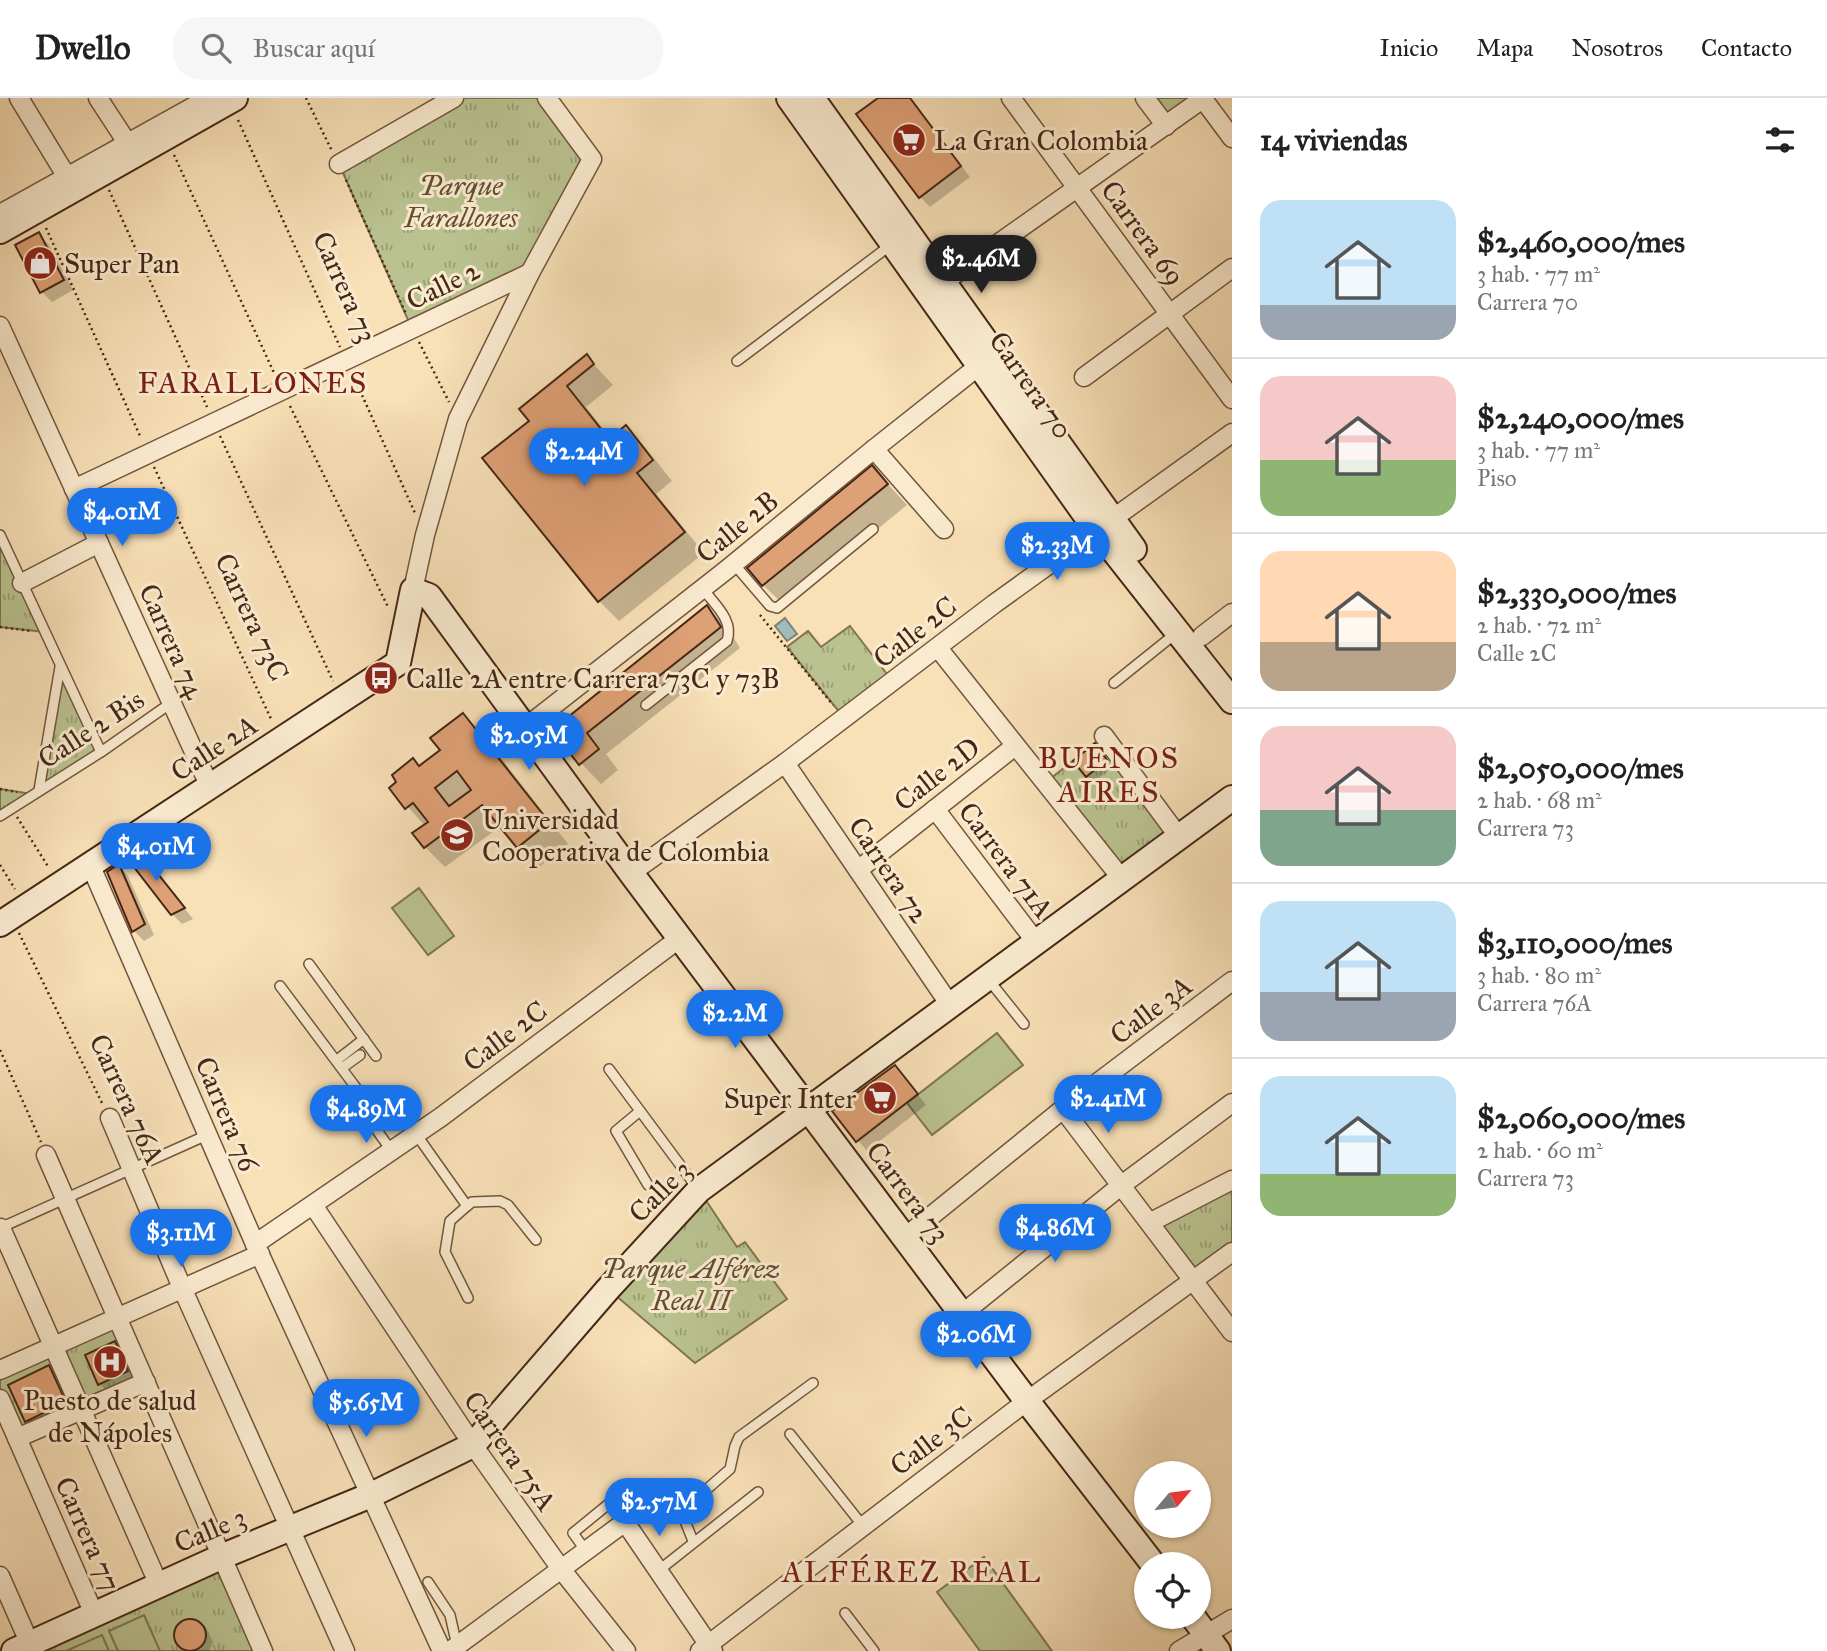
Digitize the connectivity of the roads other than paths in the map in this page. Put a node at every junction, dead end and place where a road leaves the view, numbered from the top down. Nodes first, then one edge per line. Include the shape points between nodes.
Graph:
1 (19, 98) edge
2 (99, 98) edge
3 (454, 98) edge
4 (547, 98) edge
5 (789, 98) edge
6 (812, 98) edge
7 (1011, 98) edge
8 (1145, 98) edge
9 (1204, 98) edge
10 (218, 101) edge
11 (1166, 126) junction
12 (1232, 138) edge
13 (128, 144) junction
14 (339, 164) road end
15 (67, 177) junction
16 (1077, 188) junction
17 (2, 222) edge
18 (893, 243) junction
19 (1232, 268) edge
20 (530, 272) junction
21 (944, 282) junction
22 (1170, 314) junction
23 (0, 326) edge
24 (737, 361) dead end
25 (980, 365) junction
26 (1083, 377) dead end
27 (1232, 399) edge
28 (1232, 433) edge
29 (874, 449) junction
30 (74, 489) junction
31 (1103, 524) junction
32 (944, 528) dead end
33 (873, 529) dead end
34 (0, 535) edge
35 (99, 543) junction
36 (734, 564) junction
37 (22, 583) junction
38 (703, 589) junction
39 (413, 590) junction
40 (1232, 613) edge
41 (1178, 632) junction
42 (1202, 636) junction
43 (938, 648) junction
44 (61, 665) junction
45 (1232, 673) edge
46 (1114, 683) dead end
47 (1232, 701) edge
48 (171, 703) junction
49 (646, 705) dead end
50 (526, 727) junction
51 (1104, 736) dead end
52 (1015, 746) junction
53 (101, 752) junction
54 (786, 763) junction
55 (210, 787) junction
56 (39, 790) junction
57 (1232, 798) edge
58 (935, 808) junction
59 (0, 816) edge
60 (1179, 837) junction
61 (90, 864) junction
62 (858, 870) junction
63 (631, 873) junction
64 (1122, 879) junction
65 (13, 916) edge
66 (680, 939) junction
67 (1035, 943) junction
68 (309, 964) dead end
69 (987, 978) junction
70 (1232, 981) edge
71 (280, 986) dead end
72 (950, 1005) junction
73 (1024, 1024) dead end
74 (364, 1039) junction
75 (360, 1055) dead end
76 (376, 1056) dead end
77 (340, 1064) junction
78 (609, 1069) dead end
79 (1232, 1102) edge
80 (808, 1109) junction
81 (1063, 1109) junction
82 (640, 1111) junction
83 (110, 1118) road end
84 (416, 1134) junction
85 (207, 1135) junction
86 (391, 1150) junction
87 (46, 1155) road end
88 (131, 1170) junction
89 (1232, 1180) edge
90 (1122, 1184) junction
91 (648, 1185) dead end
92 (699, 1190) junction
93 (65, 1199) junction
94 (313, 1205) junction
95 (467, 1206) junction
96 (1151, 1222) junction
97 (1, 1228) edge
98 (904, 1238) junction
99 (536, 1240) dead end
100 (257, 1249) junction
101 (1232, 1252) edge
102 (1193, 1278) junction
103 (183, 1290) junction
104 (468, 1298) dead end
105 (962, 1314) junction
106 (118, 1319) junction
107 (1232, 1332) edge
108 (54, 1347) junction
109 (0, 1370) edge
110 (146, 1382) junction
111 (813, 1383) dead end
112 (0, 1399) edge
113 (1027, 1401) junction
114 (82, 1409) junction
115 (790, 1434) dead end
116 (17, 1438) junction
117 (473, 1445) junction
118 (758, 1492) dead end
119 (371, 1495) junction
120 (611, 1502) dead end
121 (863, 1526) junction
122 (290, 1529) junction
123 (693, 1541) junction
124 (586, 1551) junction
125 (1144, 1552) edge
126 (223, 1556) junction
127 (561, 1569) junction
128 (658, 1571) junction
129 (0, 1576) edge
130 (428, 1582) dead end
131 (159, 1585) junction
132 (845, 1613) dead end
133 (94, 1614) junction
134 (1232, 1619) edge
135 (1205, 1634) edge
136 (25, 1648) edge
137 (450, 1649) edge
138 (707, 1649) edge
139 (263, 1651) edge
140 (345, 1651) edge
141 (626, 1651) edge
142 (874, 1651) edge
143 (1180, 1651) edge

1 - 15 street
2 - 13 street
3 - 14 street
4 - 20 street via 592,159
5 - 18 street, Carrera 70
6 - 21 street, Carrera 70
7 - 16 street, Carrera 69
8 - 11 street
9 - 11 street
9 - 12 street
10 - 13 street
10 - 17 street via 38,210
11 - 16 street
13 - 15 street
15 - 17 street
16 - 21 street
16 - 22 street, Carrera 69
18 - 24 lane
18 - 25 street, Carrera 70
19 - 22 street
20 - 30 street, Calle 2
20 - 39 street via 458,419
21 - 31 street, Carrera 70
22 - 26 street
22 - 27 street, Carrera 69
23 - 30 street, Carrera 74
25 - 29 street, Calle 2B
25 - 31 street, Carrera 70
28 - 31 street, Calle 2C
29 - 32 street
29 - 36 street, Calle 2B
30 - 35 street, Carrera 74
31 - 41 street, Carrera 70
31 - 42 street, Carrera 70
31 - 43 street, Calle 2C
33 - 36 lane via 777,608 770,606
34 - 37 lane
35 - 37 street
35 - 48 street, Carrera 74
36 - 38 street, Calle 2B
37 - 44 lane
38 - 49 lane via 727,620 727,641
38 - 50 street, Calle 2B
39 - 50 street, Carrera 73 via 429,596
39 - 55 street, Calle 2A via 398,663
40 - 42 street
41 - 46 lane
41 - 47 street, Carrera 70
42 - 45 street, Carrera 70
43 - 52 street
43 - 54 street, Calle 2C
44 - 53 lane
44 - 56 lane
48 - 53 lane, Calle 2 Bis
48 - 55 street, Carrera 74
50 - 63 street, Carrera 73
51 - 60 street
52 - 58 street, Calle 2D
52 - 64 street
53 - 56 lane, Calle 2 Bis
54 - 62 street, Carrera 72
54 - 63 street, Calle 2C
55 - 61 street, Calle 2A
56 - 59 lane, Calle 2 Bis
57 - 60 street, Calle 3
58 - 62 street, Calle 2D
58 - 67 street, Carrera 71A
60 - 64 street, Calle 3
61 - 65 street, Calle 2A
61 - 85 street, Carrera 76
62 - 72 street, Carrera 72
63 - 66 street, Carrera 73
64 - 67 street, Calle 3
66 - 80 street, Carrera 73
66 - 84 street, Calle 2C
67 - 69 street, Calle 3
68 - 74 lane
69 - 72 street, Calle 3
69 - 73 lane
70 - 81 street, Calle 3A
71 - 77 lane
72 - 80 street, Calle 3
74 - 76 lane
74 - 77 lane
75 - 77 lane
77 - 86 lane via 357,1089 358,1104
78 - 82 lane
79 - 90 street
80 - 92 street, Calle 3
80 - 98 street, Carrera 73
81 - 90 street
81 - 98 street, Calle 3A
82 - 91 lane via 616,1131
82 - 92 lane
83 - 88 street, Carrera 76A
84 - 86 street, Calle 2C
84 - 95 lane
85 - 88 lane
85 - 100 street, Carrera 76
86 - 94 street, Calle 2C
87 - 93 street
88 - 93 lane
88 - 103 street, Carrera 76A
89 - 96 street
90 - 96 street
90 - 105 street
92 - 117 street, Calle 3
93 - 97 lane
93 - 106 street
94 - 100 street, Calle 2C
94 - 117 street, Carrera 75A
95 - 99 lane via 500,1201
95 - 104 lane via 450,1222 445,1252
96 - 102 street
97 - 108 street
98 - 105 street, Carrera 73
100 - 103 street, Calle 2C
100 - 119 street, Carrera 76
101 - 102 street, Calle 3C
102 - 107 street
102 - 113 street, Calle 3C
103 - 106 street, Calle 2C
103 - 122 street, Carrera 76A
105 - 113 street, Carrera 73
106 - 108 street, Calle 2C
106 - 110 street
108 - 109 street, Calle 2C
108 - 114 street
110 - 114 street
110 - 126 street
111 - 123 lane via 739,1437 730,1469 683,1510
112 - 116 street, Carrera 77
113 - 121 street, Calle 3C
113 - 125 street, Carrera 73
114 - 116 street
114 - 131 street
115 - 121 lane
116 - 133 street, Carrera 77
117 - 119 street, Calle 3
117 - 127 street, Carrera 75A
118 - 123 lane
119 - 122 street, Calle 3
119 - 137 street, Carrera 76
120 - 124 lane via 573,1533
121 - 138 street, Calle 3C
122 - 126 street, Calle 3
122 - 140 street, Carrera 76A
123 - 128 lane
124 - 127 street
124 - 128 street via 625,1522
126 - 131 street, Calle 3
126 - 139 street
127 - 137 street
127 - 141 street, Carrera 75A
128 - 138 street
129 - 136 street
130 - 137 lane via 450,1615
131 - 133 street, Calle 3
132 - 142 lane
133 - 136 street, Calle 3
134 - 135 street
135 - 143 street

